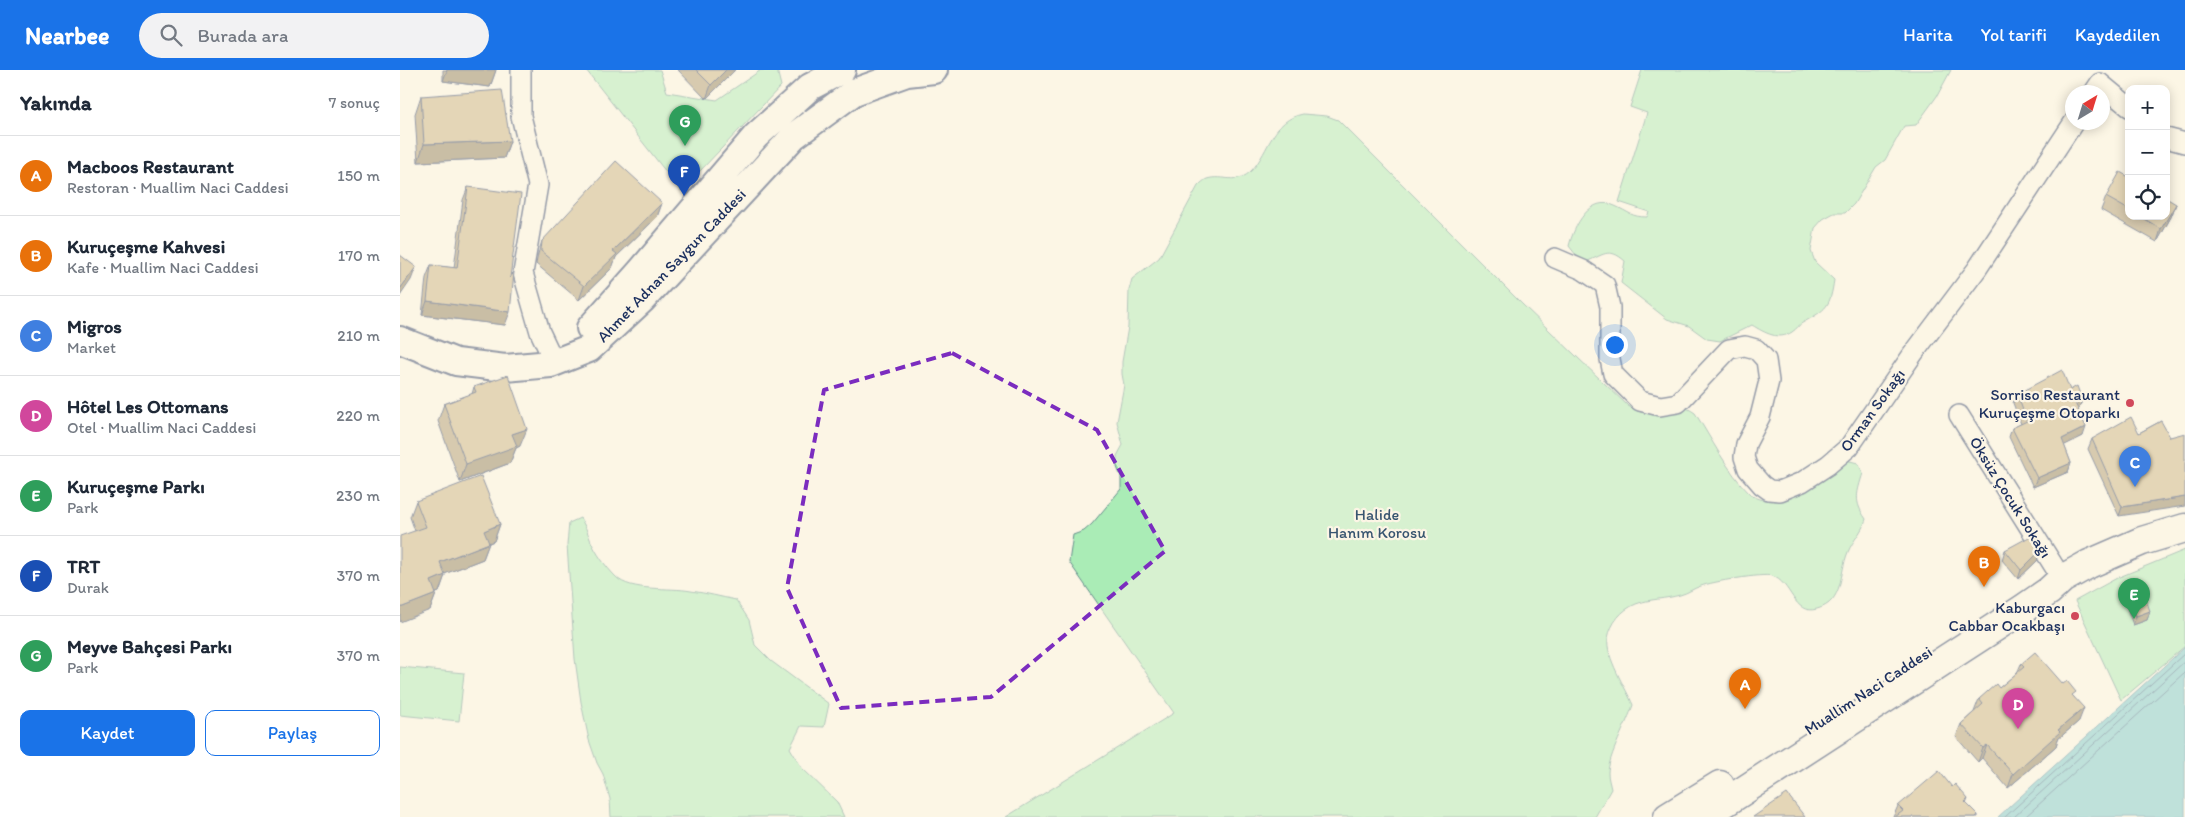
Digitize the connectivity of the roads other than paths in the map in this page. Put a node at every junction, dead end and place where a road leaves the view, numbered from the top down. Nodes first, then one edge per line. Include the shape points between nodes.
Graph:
1 (521, 70) edge
2 (842, 70) edge
3 (934, 70) edge
4 (2110, 96) edge
5 (2125, 105) edge
6 (2069, 130) edge
7 (2170, 139) edge
8 (2185, 143) edge
9 (1555, 258) dead end
10 (400, 340) edge
11 (549, 350) junction
12 (1959, 415) dead end
13 (2185, 528) edge
14 (2062, 578) junction
15 (1884, 690) junction
16 (1668, 817) edge
17 (1703, 817) edge

1 - 11 street via 521,116 538,185 523,273 540,332
2 - 11 main road, Ahmet Adnan Saygun Caddesi via 810,87 756,136 583,335 571,344
3 - 10 main road, Ahmet Adnan Saygun Caddesi via 907,73 854,92 794,136 642,300 589,349 551,364 505,368 456,362
4 - 5 street
6 - 9 street, Orman Sokağı via 1977,269 1849,447 1802,482 1780,491 1769,490 1762,485 1748,469 1744,457 1746,444 1760,417 1769,381 1766,360 1756,349 1744,346 1729,350 1678,403 1660,406 1640,401 1613,374 1606,285
7 - 8 street
10 - 11 main road, Ahmet Adnan Saygun Caddesi via 492,355
12 - 14 street, Öksüz Çocuk Sokağı
13 - 14 main road, Muallim Naci Caddesi via 2119,550
14 - 15 main road, Muallim Naci Caddesi via 2035,586
15 - 16 main road, Muallim Naci Caddesi
15 - 17 main road, Muallim Naci Caddesi

